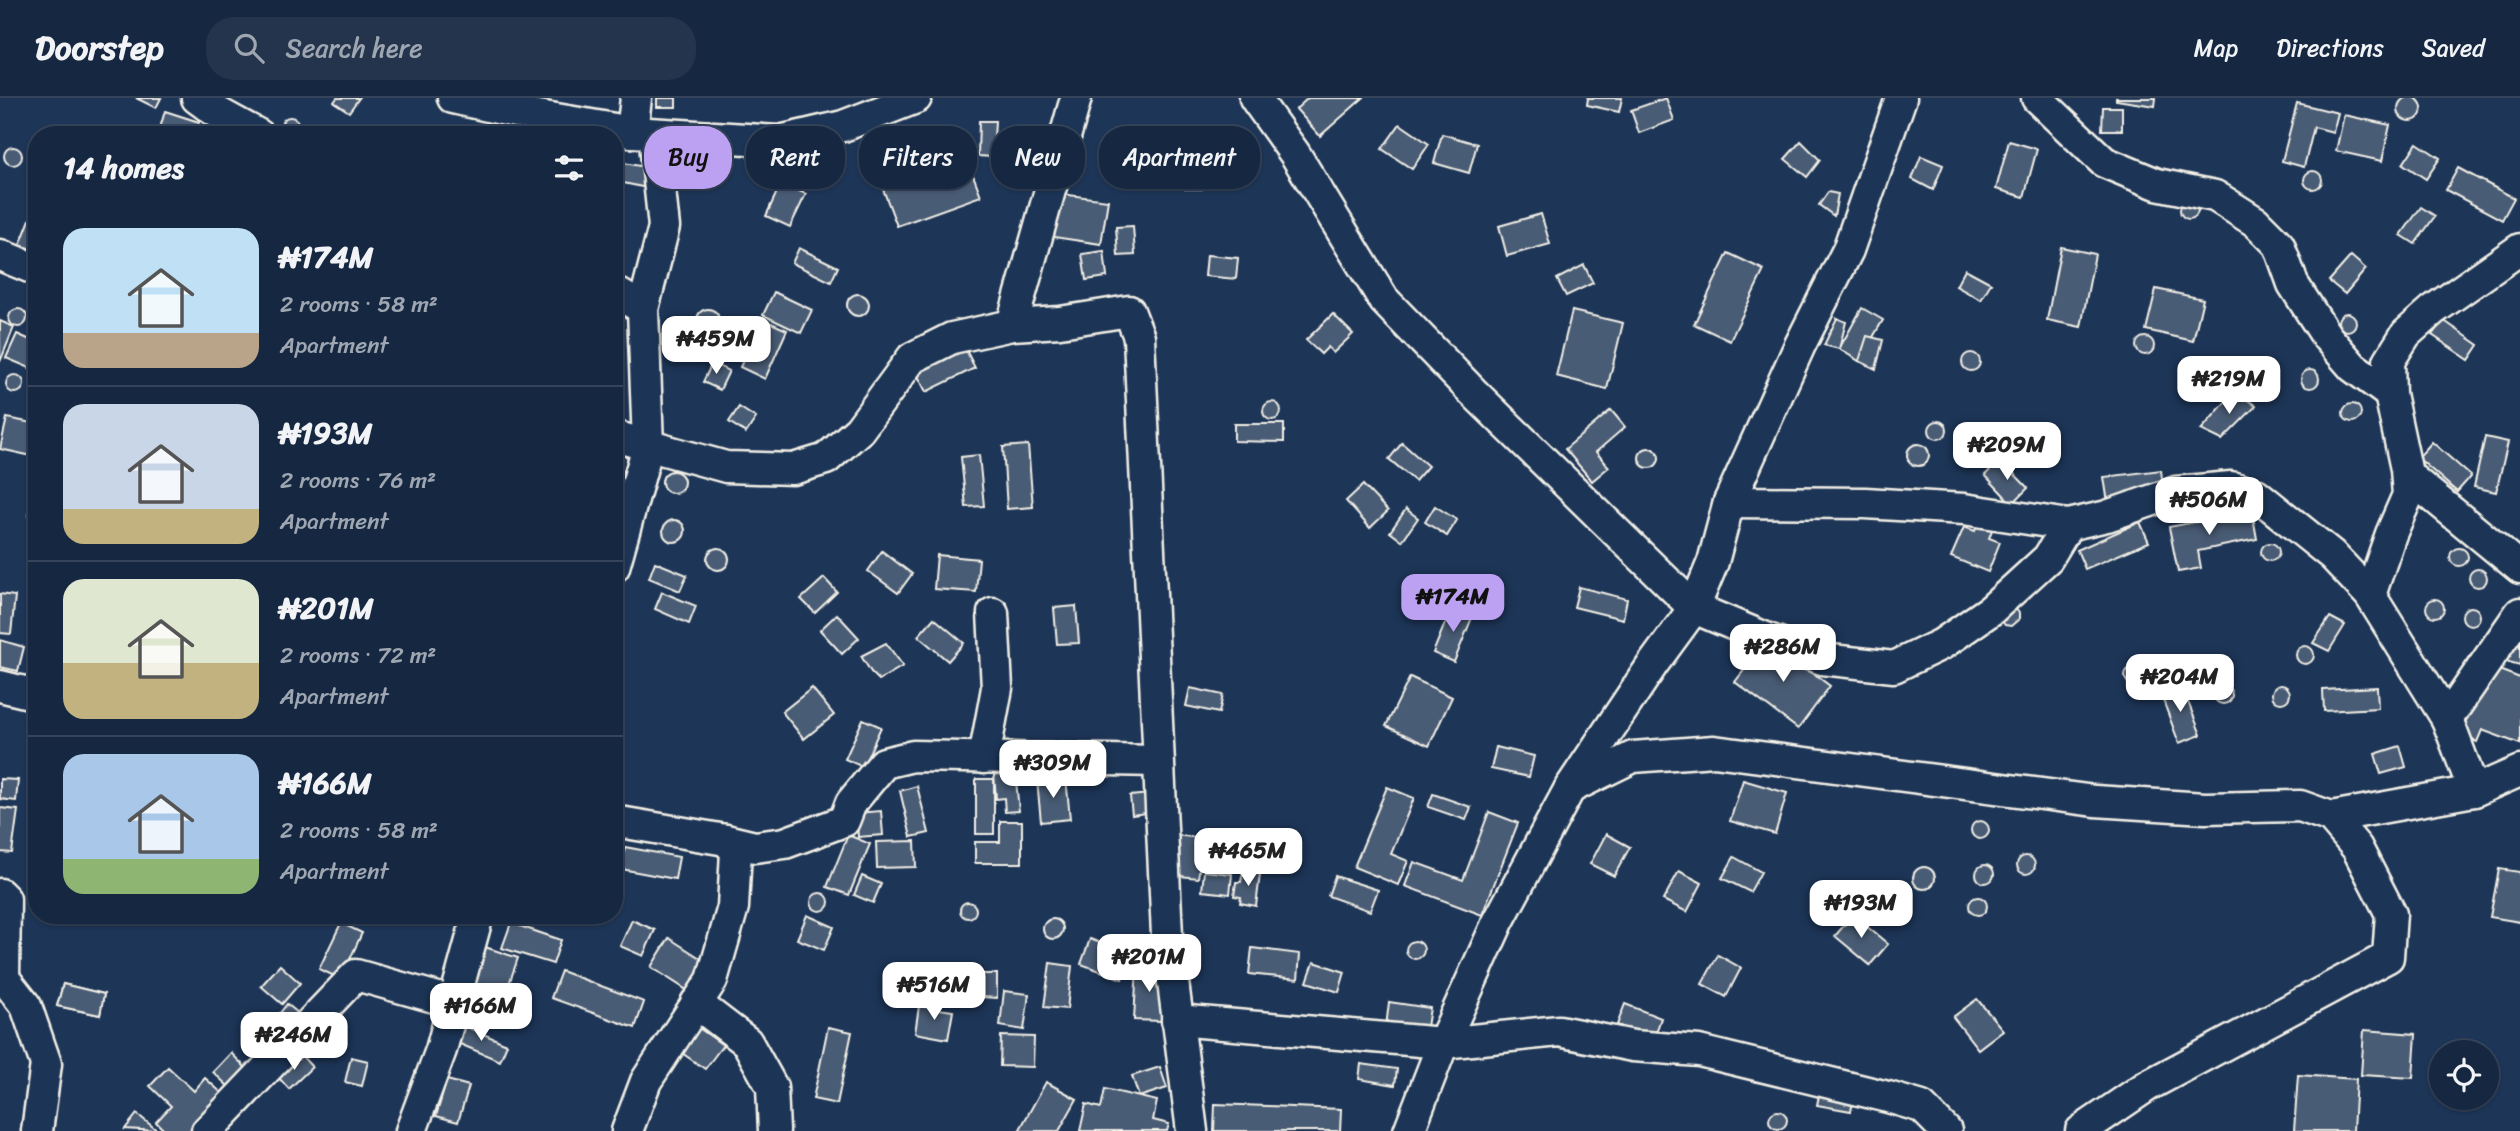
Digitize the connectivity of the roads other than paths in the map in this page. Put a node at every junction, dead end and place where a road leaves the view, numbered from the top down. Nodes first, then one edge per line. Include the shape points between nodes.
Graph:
1 (197, 98) edge
2 (453, 98) edge
3 (636, 98) edge
4 (916, 98) edge
5 (1076, 98) edge
6 (1255, 98) edge
7 (1902, 98) edge
8 (2037, 98) edge
9 (242, 126) edge
10 (600, 126) edge
11 (623, 130) edge
12 (643, 133) junction
13 (2520, 249) edge
14 (0, 255) edge
15 (28, 266) edge
16 (623, 297) edge
17 (643, 309) junction
18 (1012, 325) junction
19 (2389, 394) junction
20 (623, 439) edge
21 (648, 446) junction
22 (2407, 475) junction
23 (1729, 502) junction
24 (2068, 526) junction
25 (623, 535) edge
26 (2520, 568) edge
27 (2370, 595) junction
28 (1694, 608) junction
29 (993, 613) dead end
30 (2520, 613) edge
31 (0, 686) edge
32 (28, 693) edge
33 (2447, 719) junction
34 (984, 758) junction
35 (1157, 761) junction
36 (2520, 771) edge
37 (1570, 788) junction
38 (2474, 791) junction
39 (2331, 817) junction
40 (623, 822) edge
41 (726, 839) junction
42 (0, 894) edge
43 (475, 924) edge
44 (2, 975) edge
45 (452, 1003) junction
46 (696, 1003) junction
47 (1177, 1020) junction
48 (1443, 1043) junction
49 (37, 1131) edge
50 (207, 1131) edge
51 (411, 1131) edge
52 (627, 1131) edge
53 (774, 1131) edge
54 (1192, 1131) edge
55 (1409, 1131) edge
56 (1946, 1131) edge
57 (2081, 1131) edge

1 - 9 street
2 - 10 street
3 - 12 street
4 - 12 street via 843,126 779,141
5 - 18 street
6 - 28 street via 1295,154 1384,300
7 - 23 street via 1849,250
8 - 19 street via 2104,162 2157,184 2215,196 2256,222 2279,246 2293,284 2327,337 2353,367
11 - 12 street
12 - 17 street via 664,227
13 - 19 street via 2406,334 2389,361
14 - 15 street
16 - 17 street
17 - 21 street
18 - 21 street via 952,338 912,358 859,430 826,459 793,469 726,467
18 - 35 street via 1129,312 1139,337
19 - 22 street
20 - 21 street
21 - 25 street
22 - 26 street
22 - 27 street via 2408,495
23 - 24 street via 1964,509
23 - 28 street via 1713,562
24 - 27 street via 2164,495 2231,487 2256,494 2274,507 2332,555
24 - 28 street via 2048,558 1991,610 1942,644 1894,667 1822,659
27 - 33 street
28 - 37 street
29 - 34 street via 997,688
30 - 33 street
31 - 32 street
33 - 38 street
34 - 35 street
34 - 41 street via 914,756 884,764 851,803 844,821 785,843 755,847
35 - 47 street
36 - 38 street
37 - 39 street via 1633,757 1714,751 2095,802 2205,808 2300,806
37 - 48 street via 1498,922
38 - 39 street
39 - 57 street via 2357,848 2391,914 2388,957 2147,1086
40 - 41 street
41 - 46 street via 737,851 733,907 712,980
42 - 44 street via 5,898
43 - 45 street
44 - 49 street via 26,1006 47,1064
45 - 50 street via 356,975
45 - 51 street via 441,1050
46 - 52 street via 646,1081
46 - 53 street via 747,1042 772,1087
47 - 48 street
47 - 54 street
48 - 55 street
48 - 56 street via 1559,1031 1633,1046 1699,1051 1922,1107

